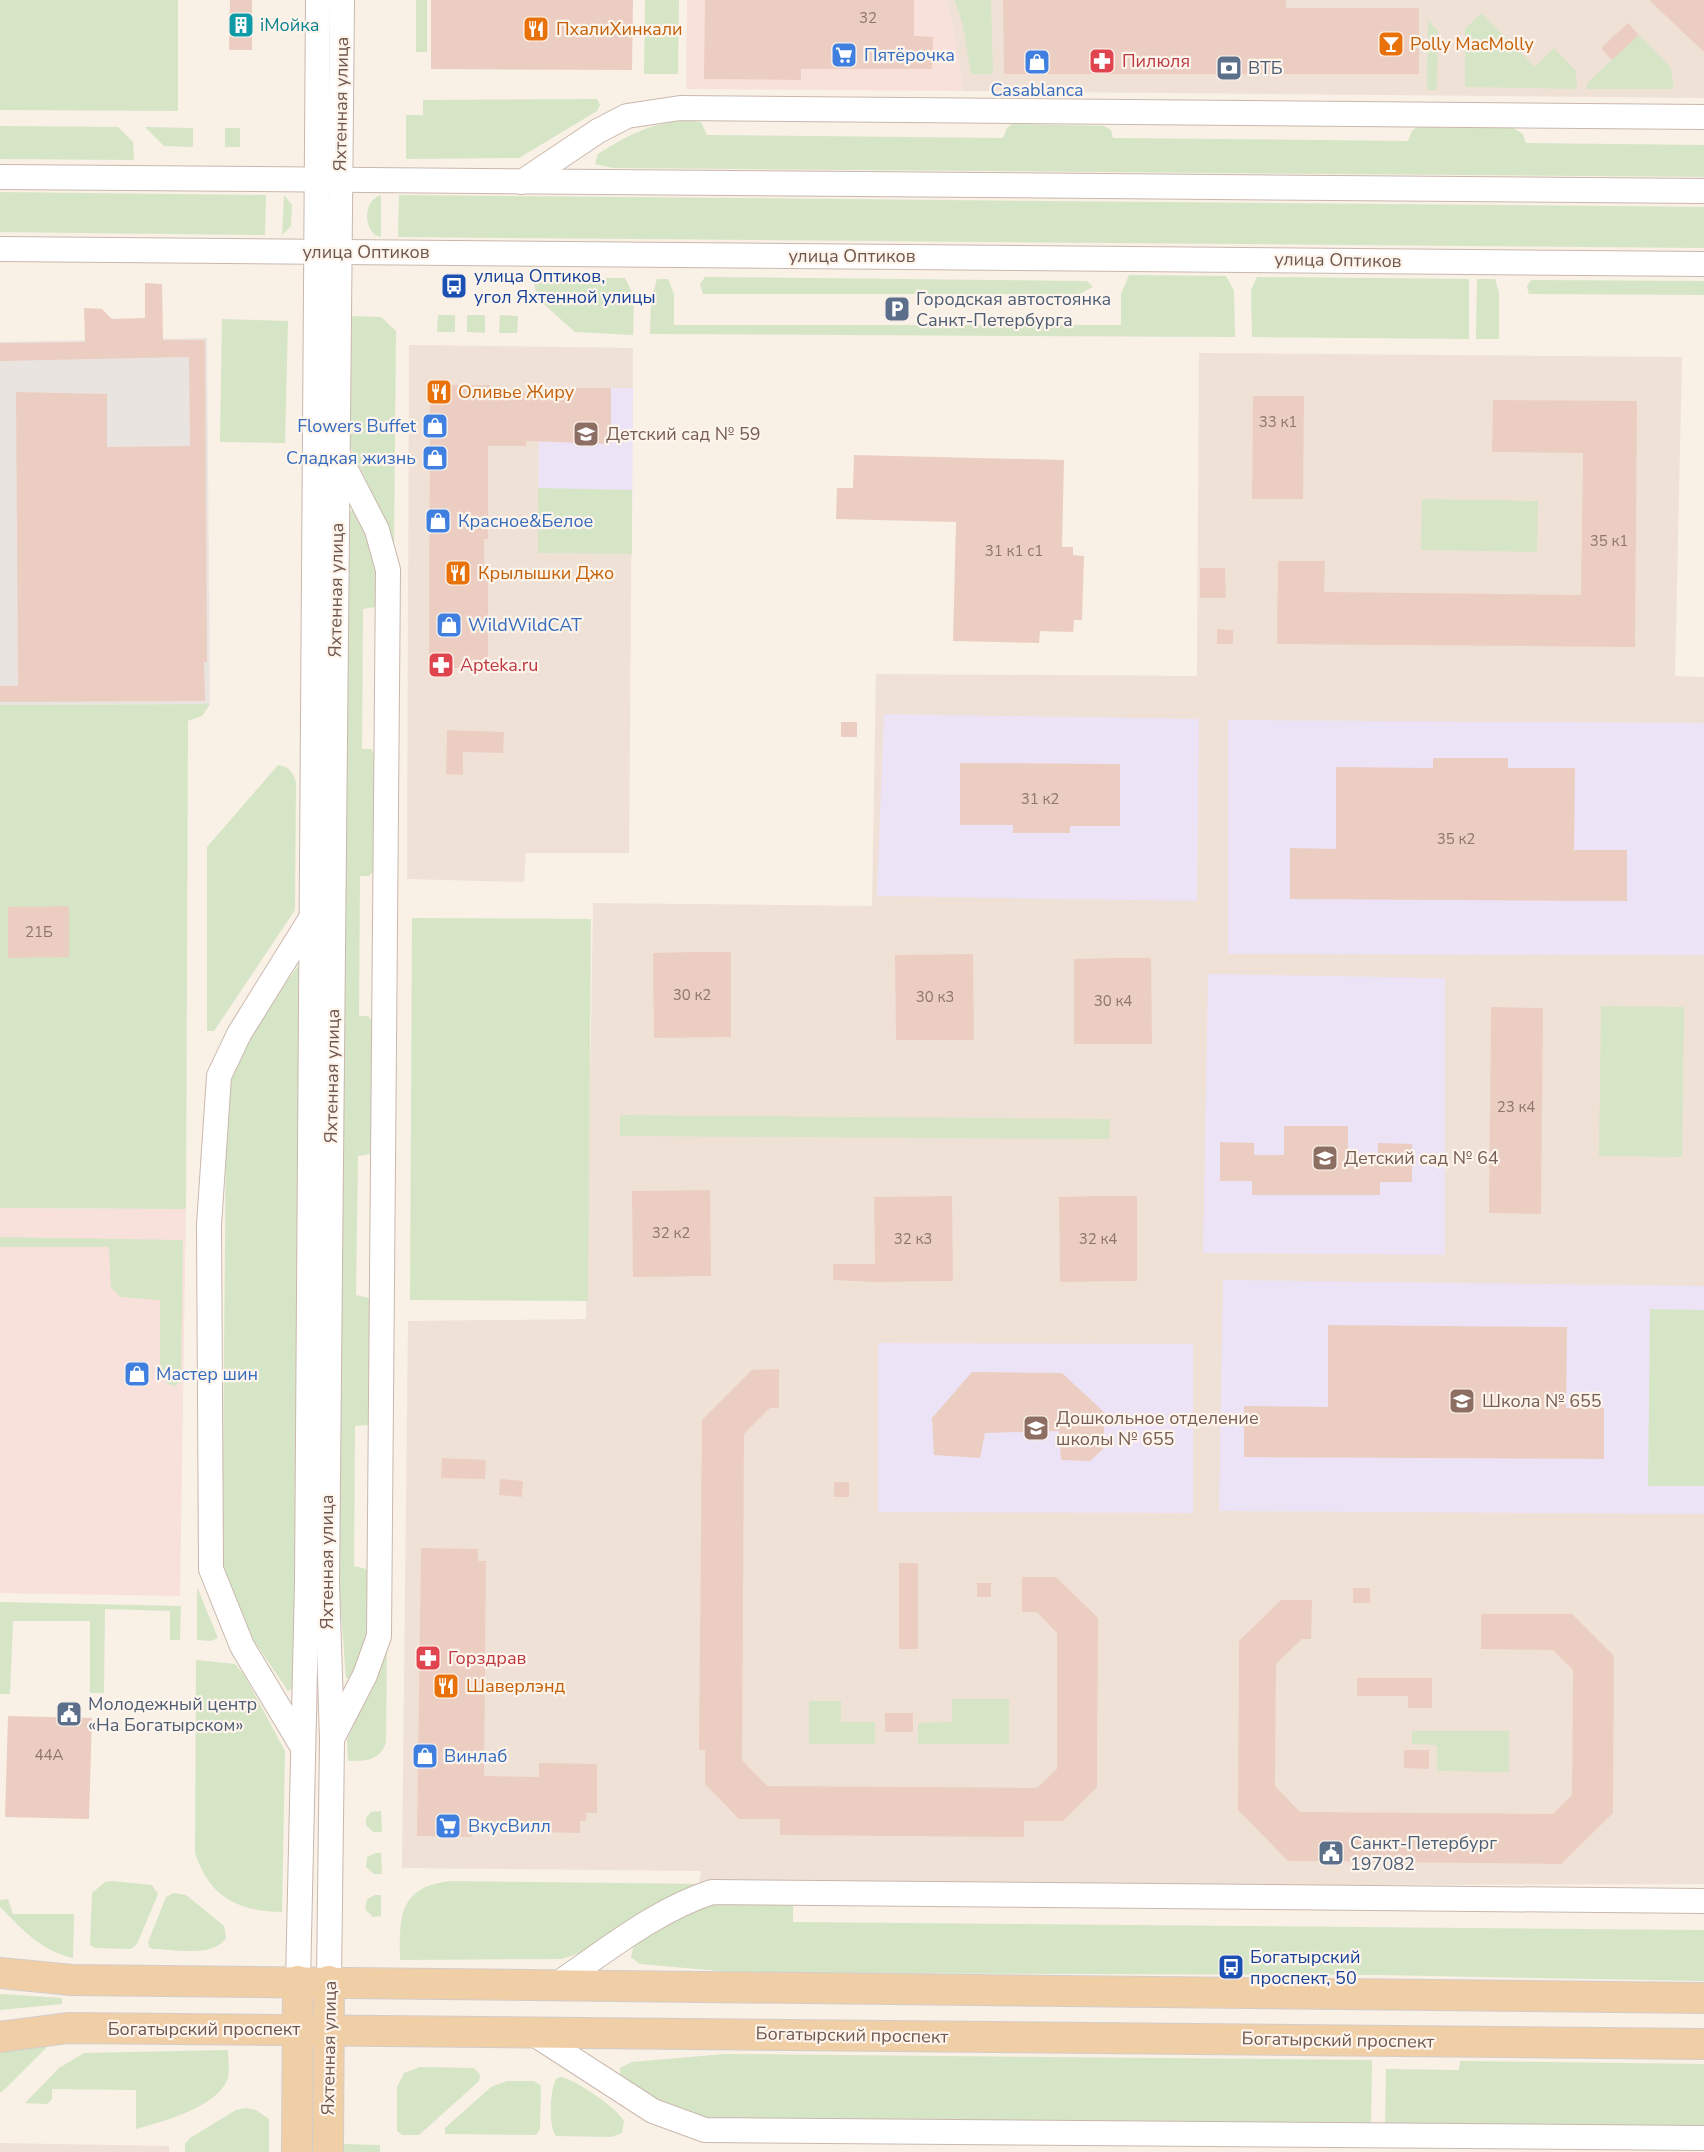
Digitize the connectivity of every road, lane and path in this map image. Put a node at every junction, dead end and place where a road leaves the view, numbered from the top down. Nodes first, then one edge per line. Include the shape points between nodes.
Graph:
1 (318, 0) edge
2 (342, 0) edge
3 (1704, 117) edge
4 (0, 177) edge
5 (317, 181) junction
6 (341, 181) junction
7 (522, 182) junction
8 (1704, 191) edge
9 (0, 249) edge
10 (328, 252) junction
11 (1704, 264) edge
12 (338, 453) junction
13 (311, 918) junction
14 (332, 1739) junction
15 (302, 1746) junction
16 (1704, 1901) edge
17 (0, 1972) edge
18 (298, 1981) junction
19 (329, 1981) junction
20 (557, 1984) junction
21 (1704, 1998) edge
22 (298, 2030) junction
23 (329, 2030) junction
24 (531, 2032) junction
25 (0, 2037) edge
26 (1704, 2044) edge
27 (1704, 2138) edge
28 (297, 2152) edge
29 (328, 2152) edge

1 - 5 street, Яхтенная улица
2 - 6 street, Яхтенная улица
3 - 7 street via 680,108 627,116
4 - 5 street
5 - 6 street
5 - 10 street, Яхтенная улица
6 - 7 street
6 - 10 street, Яхтенная улица
7 - 8 street
9 - 10 street, улица Оптиков
10 - 11 street, улица Оптиков
10 - 12 street, Яхтенная улица
10 - 13 street, Яхтенная улица
12 - 14 street, Яхтенная улица via 327,1584
12 - 14 street via 377,530 388,570 379,1636 365,1675
13 - 15 street, Яхтенная улица via 307,1570
13 - 15 street via 239,1034 219,1076 209,1225 211,1569 242,1646
14 - 19 street, Яхтенная улица
15 - 18 street, Яхтенная улица
16 - 20 street via 712,1892 667,1912
17 - 18 main road via 72,1980
18 - 19 main road
18 - 22 main road, Яхтенная улица
19 - 20 main road
19 - 23 main road, Яхтенная улица
20 - 21 main road
22 - 23 main road, Богатырский проспект
22 - 25 main road, Богатырский проспект via 68,2028
22 - 28 main road, Яхтенная улица
23 - 24 main road, Богатырский проспект
23 - 29 main road, Яхтенная улица
24 - 26 main road, Богатырский проспект
24 - 27 street via 653,2111 705,2130

